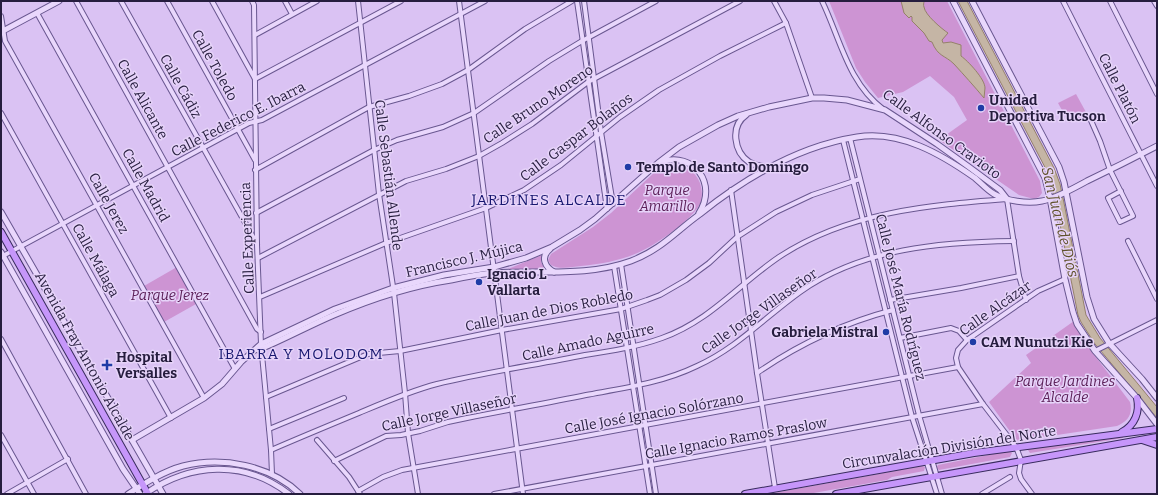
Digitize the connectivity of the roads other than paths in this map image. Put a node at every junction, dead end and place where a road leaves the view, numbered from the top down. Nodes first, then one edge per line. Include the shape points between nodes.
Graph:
1 (59, 1) edge
2 (76, 1) edge
3 (121, 1) edge
4 (167, 1) edge
5 (212, 1) edge
6 (252, 1) edge
7 (285, 1) edge
8 (317, 1) edge
9 (358, 1) edge
10 (401, 1) edge
11 (460, 1) edge
12 (485, 1) edge
13 (572, 1) edge
14 (577, 1) edge
15 (584, 1) edge
16 (656, 1) edge
17 (740, 1) edge
18 (774, 1) edge
19 (822, 1) edge
20 (953, 1) edge
21 (972, 1) edge
22 (1063, 1) edge
23 (1110, 1) edge
24 (1154, 1) edge
25 (52, 3) edge
26 (1157, 6) edge
27 (37, 13) junction
28 (292, 14) junction
29 (461, 14) junction
30 (1, 16) edge
31 (361, 23) junction
32 (786, 23) junction
33 (3, 31) edge
34 (255, 34) junction
35 (588, 38) junction
36 (582, 41) junction
37 (365, 66) junction
38 (468, 70) junction
39 (255, 79) junction
40 (594, 79) junction
41 (588, 82) junction
42 (1157, 94) edge
43 (812, 98) junction
44 (369, 107) junction
45 (885, 110) junction
46 (752, 111) junction
47 (1, 113) edge
48 (474, 113) junction
49 (1089, 116) dead end
50 (255, 122) junction
51 (238, 129) junction
52 (601, 132) junction
53 (596, 137) junction
54 (850, 138) junction
55 (929, 139) junction
56 (843, 140) junction
57 (1157, 146) edge
58 (203, 148) junction
59 (374, 150) junction
60 (1141, 154) junction
61 (479, 156) junction
62 (940, 156) junction
63 (255, 160) junction
64 (658, 163) junction
65 (168, 167) junction
66 (771, 167) junction
67 (255, 170) junction
68 (1110, 170) junction
69 (860, 179) junction
70 (853, 181) junction
71 (133, 186) junction
72 (1157, 186) edge
73 (731, 190) junction
74 (1121, 191) junction
75 (1065, 192) junction
76 (378, 194) junction
77 (1051, 198) junction
78 (1007, 199) junction
79 (613, 204) junction
80 (98, 205) junction
81 (486, 208) junction
82 (607, 210) junction
83 (1, 212) edge
84 (256, 213) junction
85 (697, 215) junction
86 (870, 218) junction
87 (863, 220) junction
88 (63, 224) junction
89 (1, 232) edge
90 (737, 237) junction
91 (1014, 241) junction
92 (1128, 242) dead end
93 (386, 243) junction
94 (257, 245) junction
95 (20, 247) junction
96 (552, 247) junction
97 (12, 251) junction
98 (2, 255) edge
99 (879, 256) junction
100 (258, 258) junction
101 (873, 258) junction
102 (621, 264) junction
103 (614, 266) junction
104 (494, 267) junction
105 (494, 273) junction
106 (556, 273) junction
107 (1019, 276) junction
108 (1065, 279) junction
109 (744, 285) junction
110 (394, 290) junction
111 (260, 297) junction
112 (1157, 298) edge
113 (890, 300) junction
114 (1026, 300) junction
115 (627, 307) junction
116 (621, 309) junction
117 (893, 310) junction
118 (886, 312) junction
119 (1157, 320) edge
120 (502, 330) junction
121 (261, 332) junction
122 (751, 332) junction
123 (900, 338) junction
124 (1, 339) edge
125 (967, 340) junction
126 (1108, 344) junction
127 (262, 346) junction
128 (633, 346) junction
129 (627, 348) junction
130 (1096, 350) junction
131 (400, 351) junction
132 (958, 367) junction
133 (235, 369) junction
134 (507, 370) junction
135 (757, 373) junction
136 (909, 376) junction
137 (903, 378) junction
138 (639, 386) junction
139 (633, 387) junction
140 (406, 393) junction
141 (266, 397) junction
142 (204, 398) junction
143 (344, 398) dead end
144 (1137, 398) junction
145 (1157, 398) edge
146 (762, 404) junction
147 (982, 404) junction
148 (512, 409) junction
149 (919, 415) junction
150 (912, 416) junction
151 (171, 418) junction
152 (1157, 424) edge
153 (642, 426) junction
154 (269, 429) junction
155 (1157, 429) edge
156 (408, 433) junction
157 (1119, 434) junction
158 (1, 435) edge
159 (1157, 437) edge
160 (132, 440) junction
161 (317, 440) dead end
162 (1139, 440) junction
163 (768, 443) junction
164 (1157, 445) edge
165 (1016, 447) junction
166 (517, 449) junction
167 (271, 450) junction
168 (68, 459) junction
169 (1021, 460) junction
170 (334, 461) junction
171 (929, 461) junction
172 (651, 464) junction
173 (646, 465) junction
174 (414, 468) junction
175 (272, 474) junction
176 (933, 476) junction
177 (1010, 477) dead end
178 (154, 479) junction
179 (28, 482) junction
180 (143, 485) junction
181 (158, 486) junction
182 (137, 488) junction
183 (775, 488) junction
184 (523, 492) edge
185 (147, 493) edge
186 (359, 493) edge
187 (7, 494) edge
188 (34, 494) edge
189 (86, 494) edge
190 (128, 494) edge
191 (140, 494) edge
192 (163, 494) edge
193 (289, 494) edge
194 (300, 494) edge
195 (418, 494) edge
196 (494, 494) edge
197 (650, 494) edge
198 (656, 494) edge
199 (745, 494) edge
200 (836, 494) edge
201 (937, 494) edge
202 (942, 494) edge
203 (982, 494) edge
204 (1032, 494) edge

1 - 25 street
2 - 65 street, Calle Alicante
3 - 58 street, Calle Cádiz
4 - 51 street, Calle Toledo
5 - 39 street
6 - 34 street, Calle Experiencia
7 - 28 street
8 - 28 street
9 - 31 street, Calle Sebastián Allende
10 - 31 street
11 - 29 street
12 - 29 street, Calle Federico E. Ibarra
13 - 38 street via 532,25
14 - 36 street
15 - 35 street
16 - 35 street
17 - 40 street, Calle Bruno Moreno
18 - 32 street
19 - 45 street, Calle Alfonso Cravioto via 848,65 867,93
20 - 77 street via 1045,178
21 - 75 street via 1059,167
22 - 60 street, Calle Platón
23 - 42 street
24 - 26 street
25 - 27 street
27 - 33 street
27 - 71 street, Calle Madrid
28 - 34 street
29 - 37 street, Calle Federico E. Ibarra
29 - 38 street
30 - 33 street, Calle Jerez
31 - 37 street, Calle Sebastián Allende
31 - 39 street
32 - 43 street
32 - 52 street, Calle Gaspar Bolaños via 659,90
33 - 80 street, Calle Jerez via 6,41
34 - 39 street, Calle Experiencia
35 - 36 street
35 - 40 street
36 - 41 street
36 - 48 street
37 - 44 street, Calle Sebastián Allende
37 - 50 street, Calle Federico E. Ibarra
38 - 44 street via 442,84
38 - 48 street
39 - 50 street, Calle Experiencia
40 - 41 street, Calle Bruno Moreno
40 - 52 street
41 - 53 street
41 - 61 street, Calle Bruno Moreno via 532,124
43 - 45 street, Francisco J. Mújica via 847,100
43 - 46 street, Francisco J. Mújica
44 - 59 street, Calle Sebastián Allende
44 - 67 street
45 - 55 street, Calle Alfonso Cravioto
46 - 64 street, Francisco J. Mújica via 708,130
46 - 66 street via 739,122 737,146 750,163
47 - 88 street, Calle Málaga
48 - 59 street via 443,128 397,140
48 - 61 street
49 - 68 street
50 - 51 street, Calle Federico E. Ibarra
50 - 63 street, Calle Experiencia
51 - 58 street, Calle Federico E. Ibarra
51 - 63 street, Calle Toledo
52 - 53 street, Calle Gaspar Bolaños
52 - 79 street
53 - 81 street, Calle Gaspar Bolaños via 524,190
53 - 82 street
54 - 56 street
54 - 62 street via 891,138 921,146
54 - 69 street, Calle José María Rodríguez
55 - 62 street
55 - 78 street, Calle Alfonso Cravioto via 1000,190
56 - 66 street via 813,149
56 - 70 street, Calle José María Rodríguez
57 - 60 street
58 - 65 street, Calle Federico E. Ibarra
58 - 94 street, Calle Cádiz
59 - 76 street, Calle Sebastián Allende
59 - 84 street
60 - 68 street
60 - 72 street, Calle Platón
61 - 76 street, Calle Bruno Moreno via 406,181
61 - 81 street
62 - 78 street via 994,194
63 - 67 street, Calle Experiencia
64 - 79 street, Francisco J. Mújica
64 - 85 street via 678,160 700,172 705,183 706,196
65 - 71 street, Calle Federico E. Ibarra
65 - 121 street, Calle Alicante via 257,329
66 - 73 street
67 - 84 street, Calle Experiencia
68 - 74 street
68 - 75 street
69 - 70 street, Calle Juan de Dios Robledo
69 - 86 street, Calle José María Rodríguez
70 - 87 street, Calle José María Rodríguez
70 - 90 street, Calle Juan de Dios Robledo via 794,203
71 - 80 street, Calle Federico E. Ibarra
71 - 133 street, Calle Madrid
73 - 85 street
73 - 90 street
74 - 74 street via 1133,216 1120,222 1108,198
75 - 77 street
75 - 126 street via 1087,297 1094,319
76 - 93 street, Calle Sebastián Allende
76 - 100 street, Calle Bruno Moreno
77 - 78 street via 1031,202
77 - 108 street
78 - 86 street, Calle Amado Aguirre via 937,205
78 - 91 street
79 - 82 street, Francisco J. Mújica
80 - 88 street, Calle Federico E. Ibarra
80 - 142 street, Calle Jerez
81 - 93 street, Calle Gaspar Bolaños
81 - 104 street
82 - 96 street, Francisco J. Mújica
83 - 95 street, Avenida Fray Antonio Alcalde
84 - 94 street, Calle Experiencia
85 - 102 street via 671,239 640,257
86 - 87 street, Calle Amado Aguirre
86 - 99 street, Calle José María Rodríguez
87 - 101 street, Calle José María Rodríguez
87 - 109 street, Calle Amado Aguirre via 835,229 798,246
88 - 95 street, Calle Federico E. Ibarra
88 - 151 street, Calle Málaga
89 - 97 main road, Avenida Fray Antonio Alcalde
90 - 109 street
90 - 115 street, Calle Juan de Dios Robledo via 686,280 660,295
91 - 99 street, Calle Jorge Villaseñor via 935,245
91 - 107 street
92 - 112 street
93 - 110 street, Calle Sebastián Allende
93 - 111 street, Calle Gaspar Bolaños
94 - 100 street, Calle Experiencia
95 - 97 street, Calle Federico E. Ibarra
95 - 160 street, Avenida Fray Antonio Alcalde
96 - 104 street, Francisco J. Mújica
96 - 106 street via 545,254 544,262
97 - 98 street, Calle Federico E. Ibarra
97 - 180 main road, Avenida Fray Antonio Alcalde
98 - 182 street, Avenida Fray Antonio Alcalde via 123,469
99 - 101 street, Calle Jorge Villaseñor
99 - 113 street, Calle José María Rodríguez
100 - 111 street, Calle Experiencia
101 - 118 street, Calle José María Rodríguez
101 - 122 street, Calle Jorge Villaseñor via 837,271 808,287
102 - 103 street
102 - 115 street
103 - 106 street
103 - 116 street
104 - 105 street
104 - 110 street, Francisco J. Mújica via 444,275
105 - 106 street
105 - 110 street
105 - 120 street
107 - 113 street
107 - 114 street
108 - 114 street, Calle Alcázar via 1038,291
108 - 130 street via 1077,324
109 - 122 street
109 - 128 street, Calle Amado Aguirre via 694,323 663,338
110 - 127 street, Francisco J. Mújica via 335,309
110 - 131 street, Calle Sebastián Allende
111 - 121 street, Calle Experiencia
113 - 117 street, Calle José María Rodríguez
114 - 125 street, Calle Alcázar
115 - 116 street, Calle Juan de Dios Robledo
115 - 128 street
116 - 120 street, Calle Juan de Dios Robledo
116 - 129 street
117 - 118 street
117 - 123 street, Calle José María Rodríguez
118 - 135 street via 833,329 784,355
118 - 137 street, Calle José María Rodríguez
119 - 126 street
120 - 131 street, Calle Juan de Dios Robledo
120 - 134 street
121 - 127 street, Calle Experiencia
122 - 135 street
122 - 138 street, Calle Jorge Villaseñor via 698,366 672,377
123 - 125 street via 950,328 959,331
123 - 136 street, Calle José María Rodríguez
124 - 168 street
125 - 132 street, Calle Alcázar via 958,350
126 - 130 street
126 - 145 street
127 - 133 street, Francisco J. Mújica
127 - 141 street, Calle Experiencia
128 - 129 street, Calle Amado Aguirre
128 - 138 street
129 - 134 street, Calle Amado Aguirre
129 - 139 street
130 - 144 street
131 - 140 street, Calle Sebastián Allende
131 - 141 street, Calle Juan de Dios Robledo via 368,354
132 - 136 street, Calle José Ignacio Solórzano
132 - 147 street
133 - 142 street, Francisco J. Mújica via 222,384
134 - 140 street, Calle Amado Aguirre via 444,382
134 - 148 street
135 - 146 street
136 - 137 street, Calle José Ignacio Solórzano
136 - 149 street, Calle José María Rodríguez
137 - 146 street, Calle José Ignacio Solórzano
137 - 150 street, Calle José María Rodríguez
138 - 139 street, Calle Jorge Villaseñor
138 - 153 street
139 - 148 street, Calle Jorge Villaseñor
139 - 153 street
140 - 156 street, Calle Sebastián Allende
140 - 167 street, Calle Amado Aguirre
141 - 154 street, Calle Experiencia
142 - 151 street, Francisco J. Mújica
143 - 154 street
144 - 152 street
144 - 157 main road via 1138,410 1134,421
146 - 153 street, Calle José Ignacio Solórzano
146 - 163 street
147 - 149 street, Calle Ignacio Ramos Praslow
147 - 165 street
148 - 156 street, Calle Jorge Villaseñor
148 - 166 street
149 - 150 street, Calle Ignacio Ramos Praslow
149 - 171 street, Calle José María Rodríguez
150 - 163 street, Calle Ignacio Ramos Praslow
150 - 171 street, Calle José María Rodríguez
151 - 160 street, Francisco J. Mújica
153 - 166 street, Calle José Ignacio Solórzano
153 - 172 street
153 - 173 street
154 - 167 street, Calle Experiencia
155 - 157 main road, Circunvalación División del Norte
156 - 170 street, Calle Jorge Villaseñor via 386,436
156 - 174 street, Calle Sebastián Allende
157 - 165 main road, Circunvalación División del Norte
158 - 179 street
159 - 162 main road, Circunvalación División del Norte
160 - 178 street, Avenida Fray Antonio Alcalde
161 - 170 street
162 - 164 main road
162 - 169 main road, Circunvalación División del Norte
163 - 172 street, Calle Ignacio Ramos Praslow
163 - 183 street
165 - 169 street
165 - 171 main road, Circunvalación División del Norte
166 - 174 street, Calle José Ignacio Solórzano
166 - 184 street
167 - 175 street, Calle Experiencia
168 - 179 street
168 - 189 street
169 - 176 main road, Circunvalación División del Norte
169 - 204 street via 1020,476
170 - 186 street
171 - 176 street
171 - 183 main road, Circunvalación División del Norte
172 - 173 street, Calle Ignacio Ramos Praslow
172 - 198 street
173 - 184 street, Calle Ignacio Ramos Praslow
173 - 197 street
174 - 186 street, Calle José Ignacio Solórzano via 393,473
174 - 195 street, Calle Sebastián Allende
175 - 178 street via 247,466 215,462 183,466
175 - 194 street
176 - 200 main road, Circunvalación División del Norte
176 - 201 street
176 - 202 street
177 - 203 street
178 - 180 street
178 - 181 street, Avenida Fray Antonio Alcalde
179 - 187 street
179 - 188 street
180 - 182 street
180 - 185 main road, Avenida Fray Antonio Alcalde
181 - 185 street
181 - 192 street, Avenida Fray Antonio Alcalde
181 - 193 street via 185,473 226,469 247,472
182 - 190 street
182 - 191 street, Avenida Fray Antonio Alcalde
183 - 199 main road, Circunvalación División del Norte
184 - 196 street, Calle Ignacio Ramos Praslow

